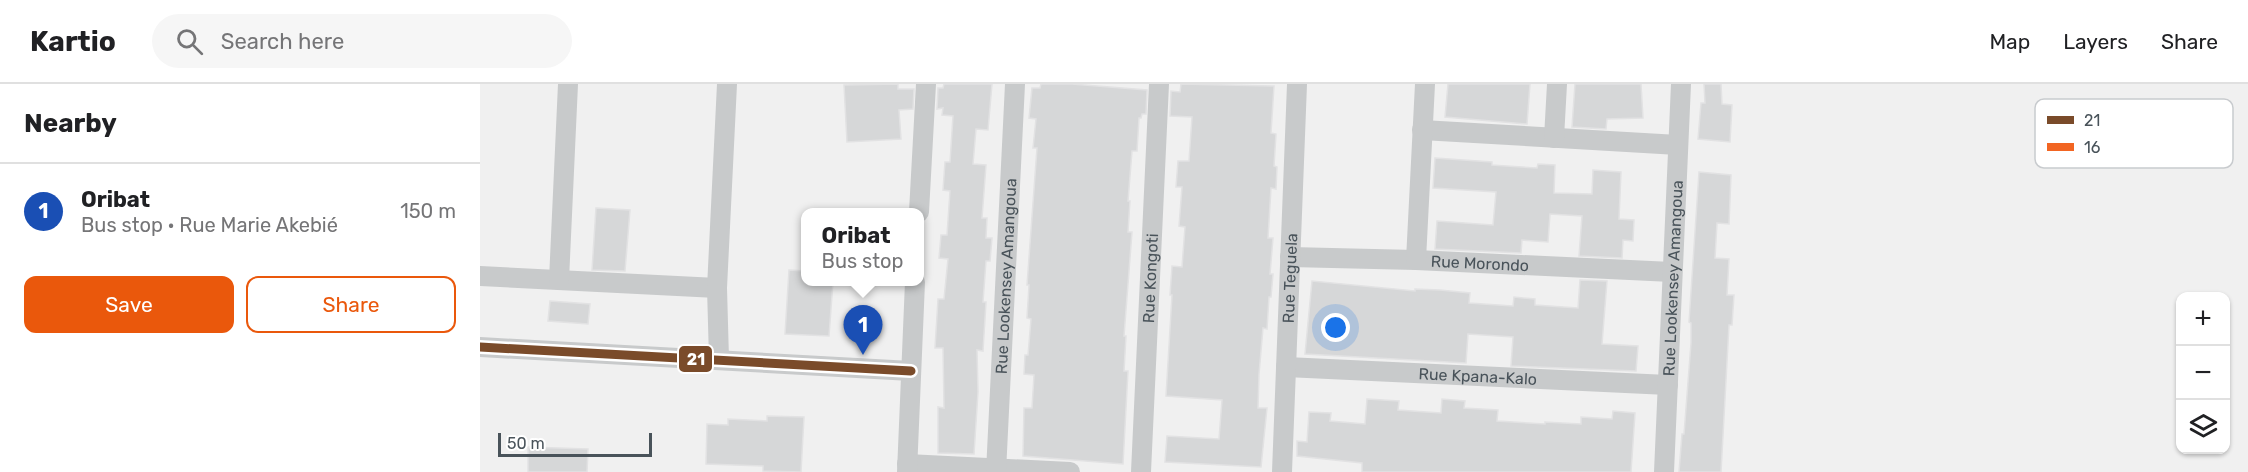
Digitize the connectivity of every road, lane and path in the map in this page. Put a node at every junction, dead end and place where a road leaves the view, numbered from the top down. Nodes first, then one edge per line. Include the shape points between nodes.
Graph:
1 (568, 84) edge
2 (727, 84) edge
3 (926, 84) edge
4 (1015, 84) edge
5 (1160, 84) edge
6 (1297, 84) edge
7 (1425, 84) edge
8 (1557, 84) edge
9 (1681, 84) edge
10 (1422, 130) junction
11 (1554, 138) junction
12 (1678, 145) junction
13 (919, 208) edge
14 (1290, 257) junction
15 (1416, 260) junction
16 (1672, 273) junction
17 (480, 276) edge
18 (560, 280) junction
19 (915, 286) edge
20 (717, 288) junction
21 (480, 347) edge
22 (719, 359) junction
23 (1286, 367) junction
24 (911, 371) junction
25 (1668, 385) junction
26 (907, 468) edge
27 (996, 470) edge
28 (1070, 472) edge
29 (1141, 472) edge
30 (1282, 472) edge
31 (1664, 472) edge

1 - 18 street
2 - 20 street
3 - 13 street
4 - 27 street, Rue Lookensey Amangoua
5 - 29 street, Rue Kongoti
6 - 14 street, Rue Teguela
7 - 10 street
8 - 11 street
9 - 12 street, Rue Lookensey Amangoua
10 - 11 street
10 - 15 street
11 - 12 street
12 - 16 street, Rue Lookensey Amangoua
14 - 15 street, Rue Morondo
14 - 23 street, Rue Teguela
15 - 16 street, Rue Morondo
16 - 25 street, Rue Lookensey Amangoua
17 - 18 street
18 - 20 street
19 - 24 street
20 - 22 street
21 - 22 street
22 - 24 street
23 - 25 street, Rue Kpana-Kalo
23 - 30 street, Rue Teguela
24 - 26 street
25 - 31 street, Rue Lookensey Amangoua
26 - 27 street
27 - 28 street

